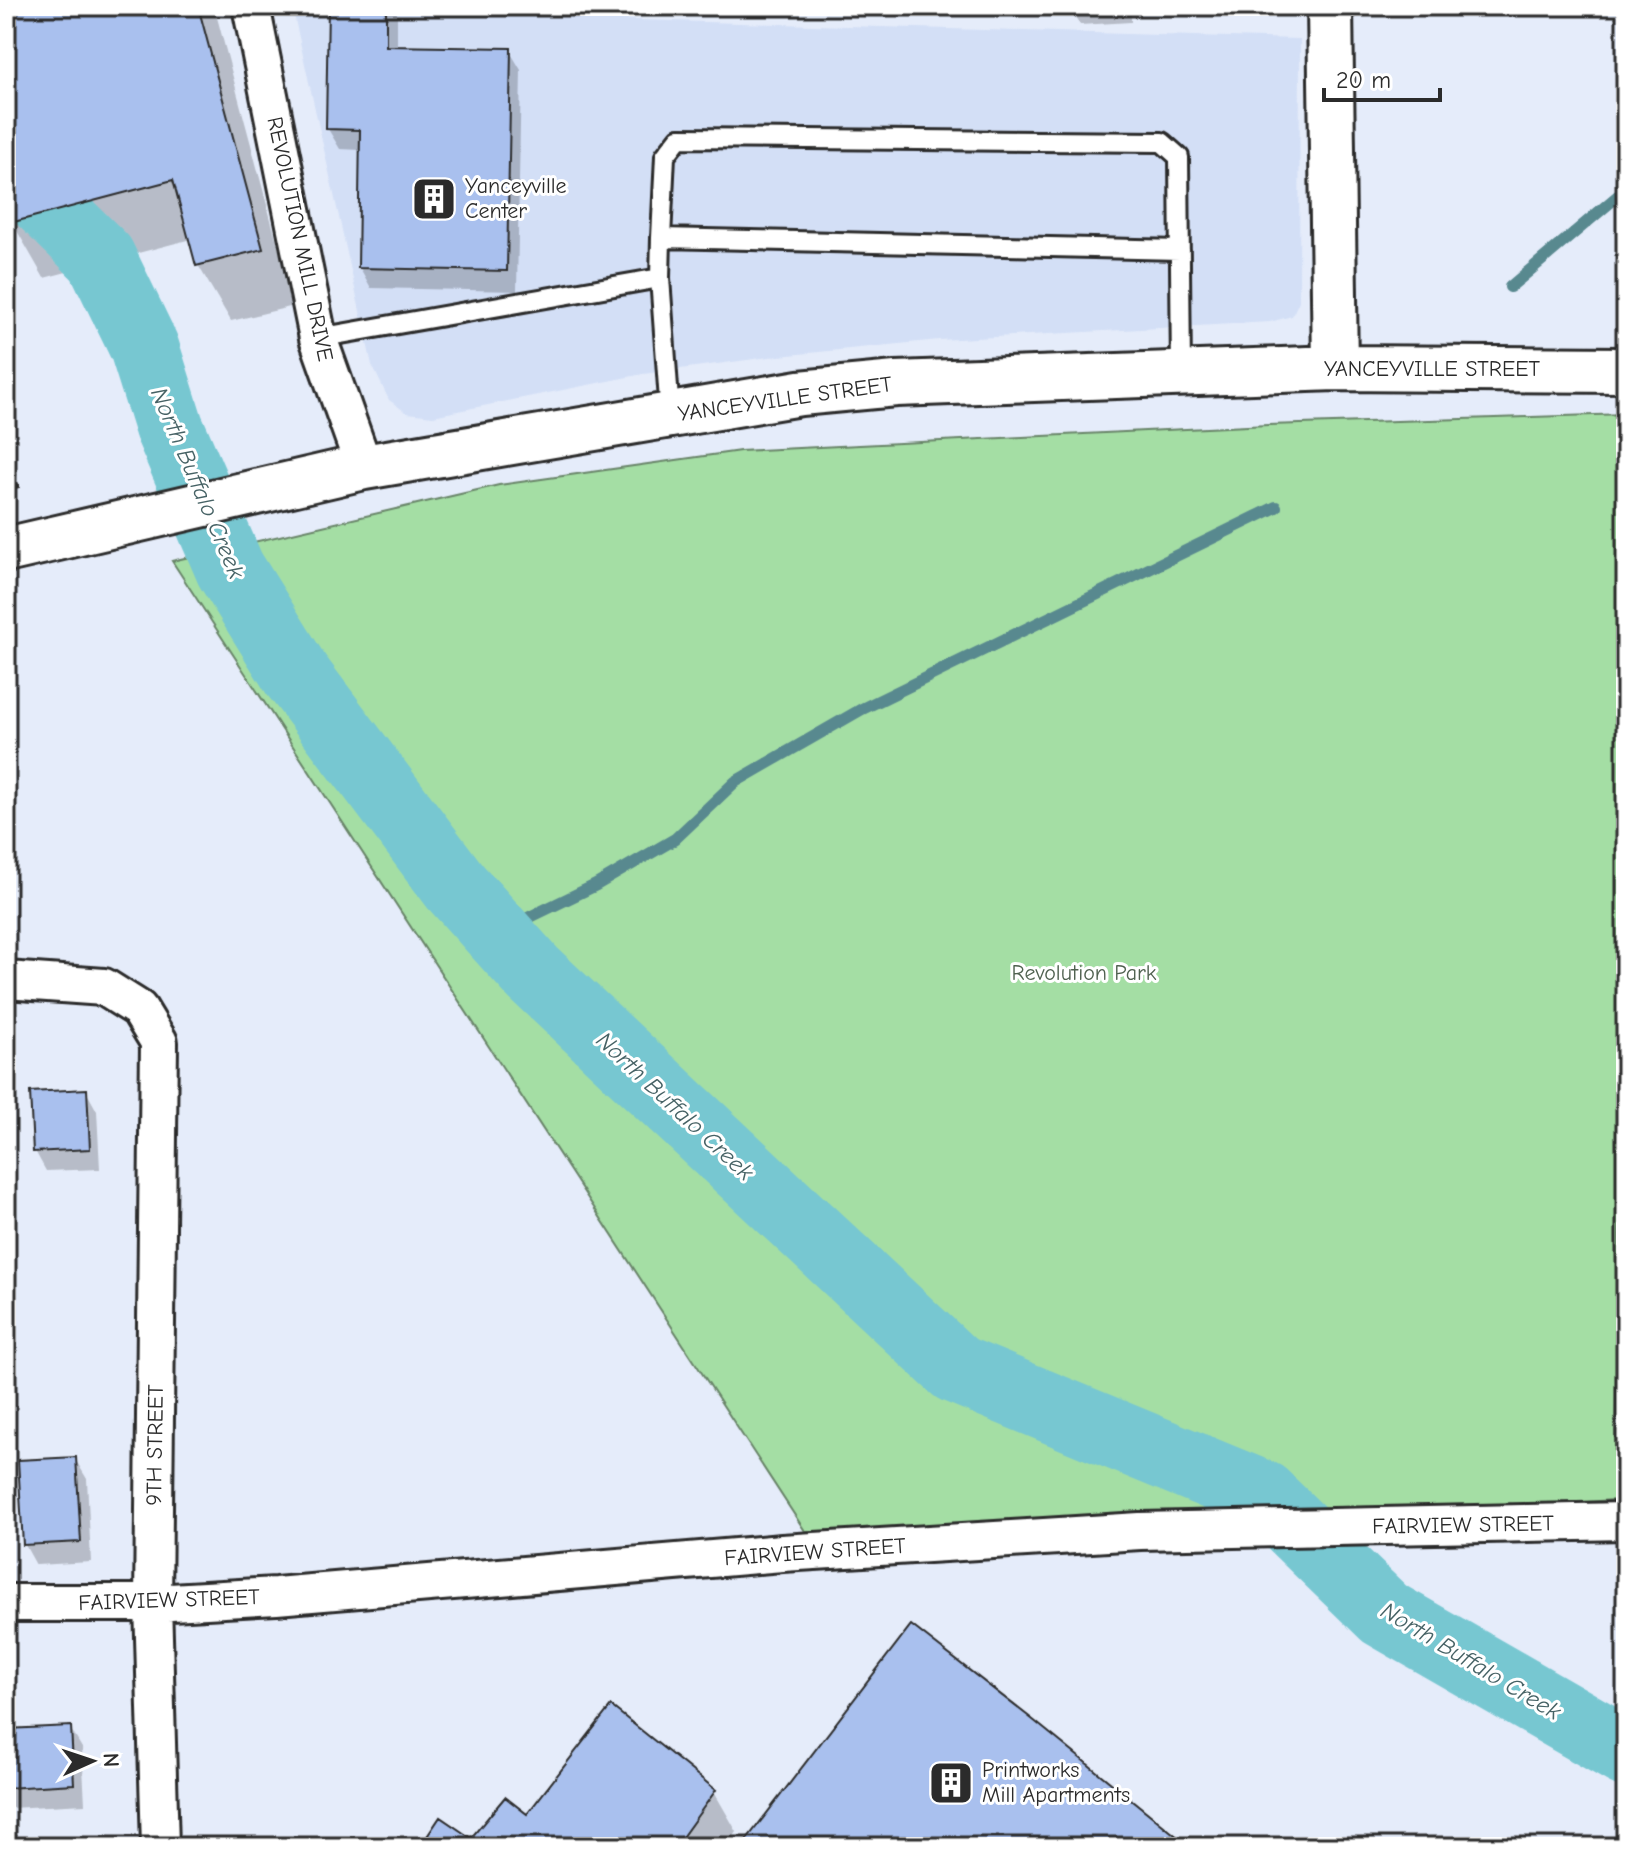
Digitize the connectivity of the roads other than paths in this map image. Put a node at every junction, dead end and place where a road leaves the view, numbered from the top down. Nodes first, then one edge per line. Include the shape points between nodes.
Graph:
1 (251, 6) edge
2 (1330, 6) edge
3 (661, 238) junction
4 (1180, 250) junction
5 (660, 278) junction
6 (318, 338) junction
7 (1335, 368) junction
8 (1626, 370) edge
9 (1181, 374) junction
10 (670, 415) junction
11 (364, 467) junction
12 (6, 550) edge
13 (6, 980) edge
14 (1626, 1521) edge
15 (6, 1603) edge
16 (153, 1603) junction
17 (160, 1847) edge

1 - 6 street, REVOLUTION MILL DRIVE
2 - 7 main road
3 - 4 lane
3 - 4 lane via 665,156 679,138 1162,142 1179,157
3 - 5 lane
4 - 9 lane
5 - 6 lane
5 - 10 lane
6 - 11 street, REVOLUTION MILL DRIVE
7 - 8 main road, YANCEYVILLE STREET
7 - 9 main road, YANCEYVILLE STREET
9 - 10 main road, YANCEYVILLE STREET via 896,384 800,393
10 - 11 main road, YANCEYVILLE STREET
11 - 12 main road, YANCEYVILLE STREET
13 - 16 street, 9TH STREET via 104,987 139,1009 159,1042
14 - 16 street, FAIRVIEW STREET via 1140,1531 782,1553
15 - 16 street, FAIRVIEW STREET
16 - 17 street, 9TH STREET

